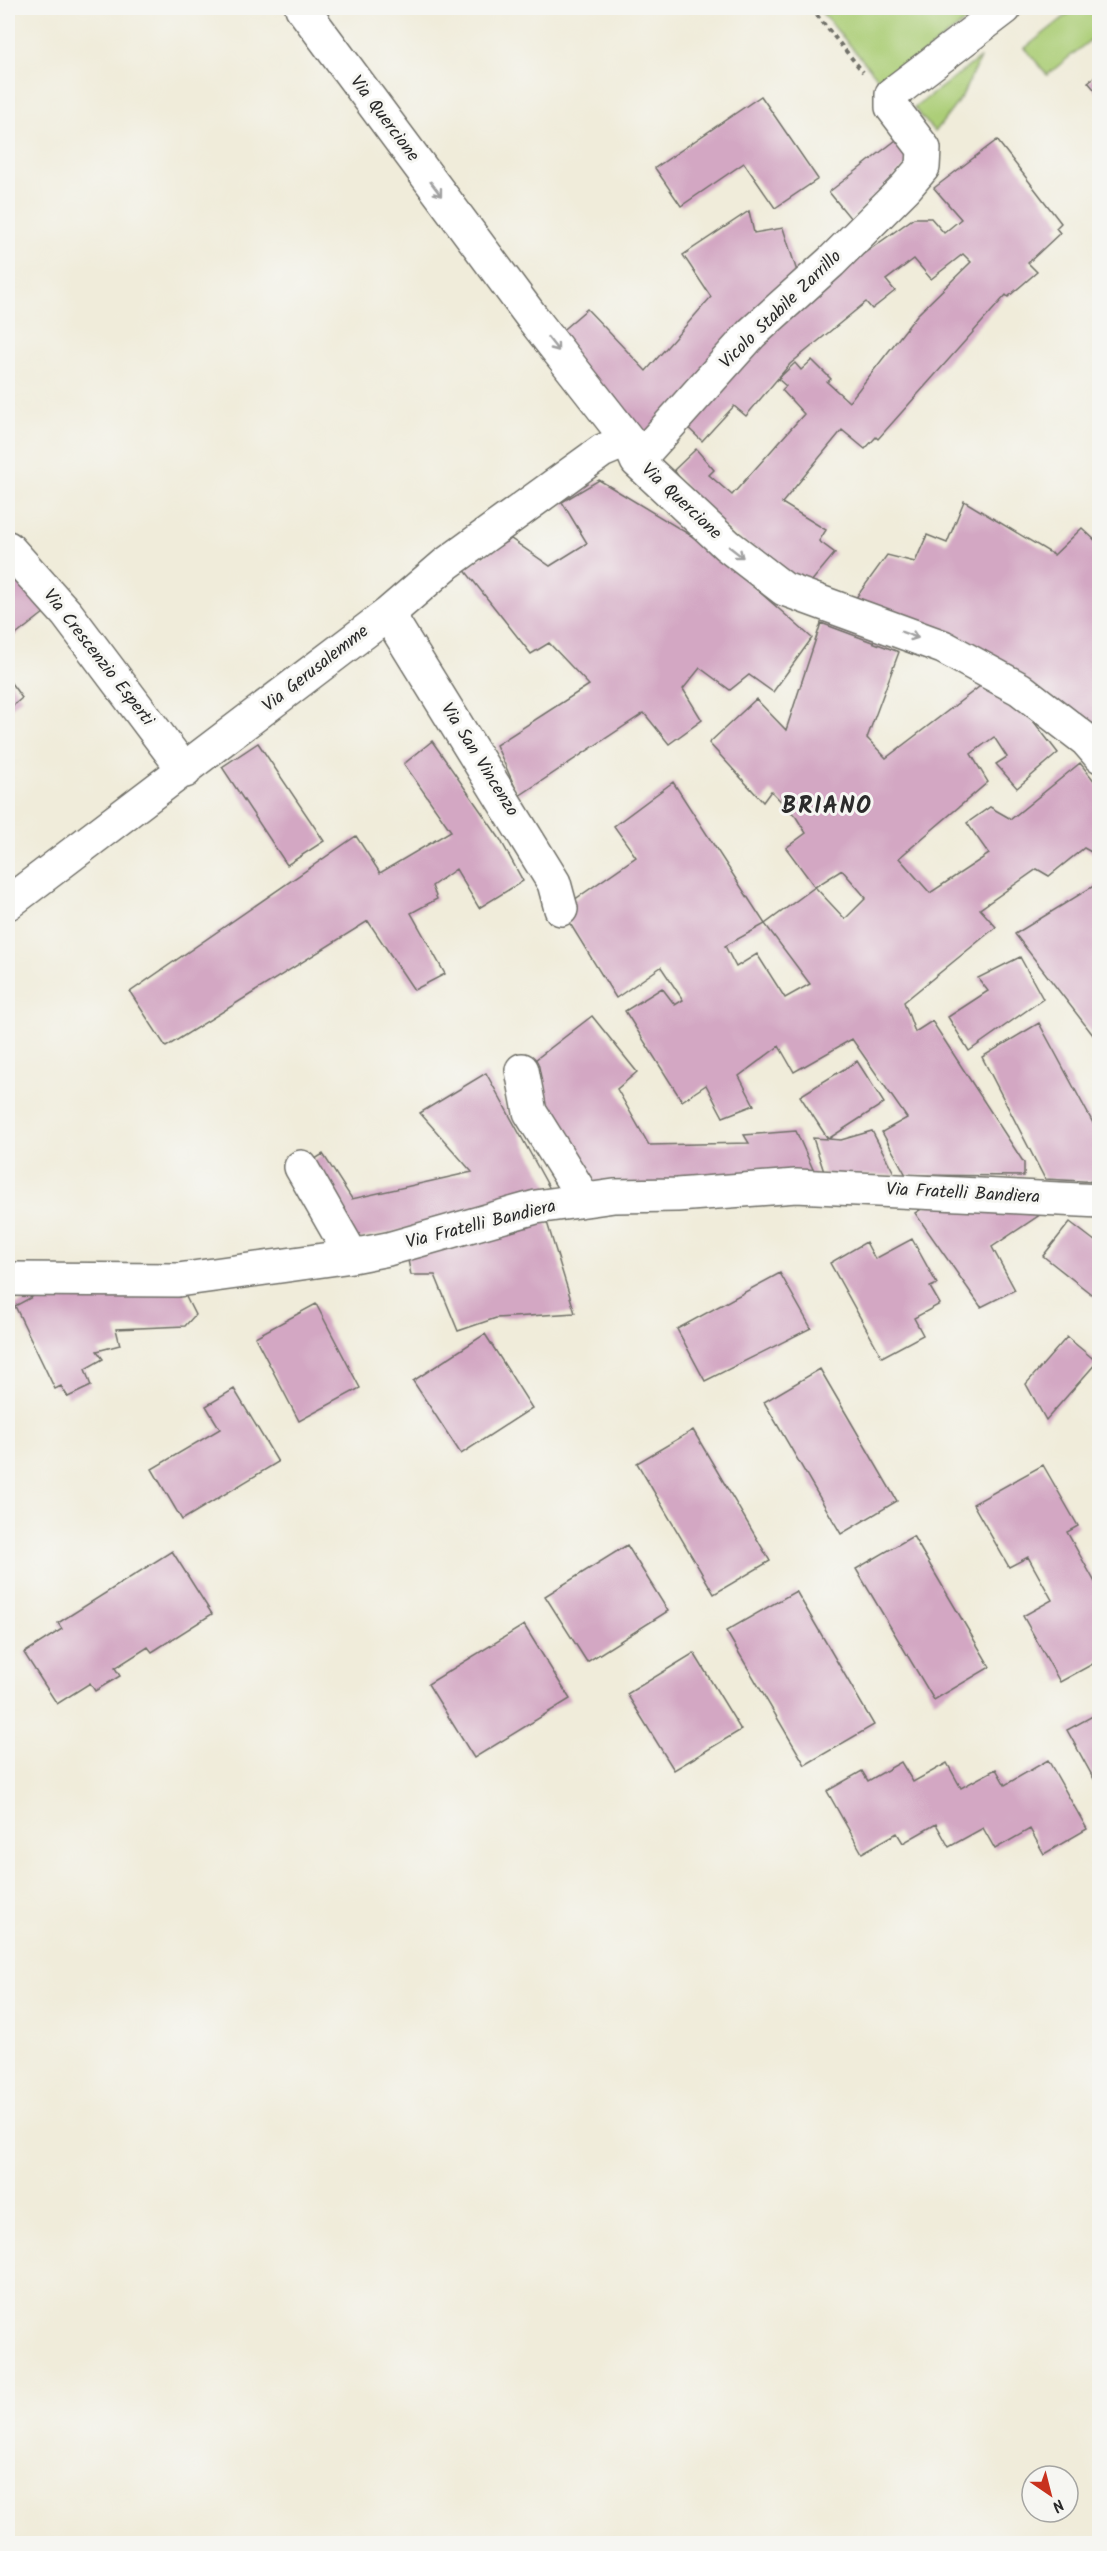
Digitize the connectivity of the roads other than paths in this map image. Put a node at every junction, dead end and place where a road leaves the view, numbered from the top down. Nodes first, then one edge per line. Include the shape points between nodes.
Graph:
1 (1005, 8) edge
2 (308, 16) edge
3 (632, 450) junction
4 (8, 548) edge
5 (388, 614) junction
6 (1100, 756) edge
7 (185, 771) junction
8 (8, 903) edge
9 (561, 909) dead end
10 (522, 1070) dead end
11 (301, 1167) dead end
12 (585, 1200) junction
13 (1100, 1201) edge
14 (352, 1256) junction
15 (8, 1279) edge

1 - 3 street, Vicolo Stabile Zarrillo via 892,94 892,107 924,149 922,166 880,214
2 -> 3 street, Via Quercione
3 - 5 street, Via Gerusalemme via 602,451 465,550
3 -> 6 street, Via Quercione via 727,545 784,589 942,646 1020,689 1086,740
4 - 7 street, Via Crescenzio Esperti via 67,614
5 - 7 street, Via Gerusalemme
5 - 9 street, Via San Vincenzo via 554,883
7 - 8 street, Via Gerusalemme
10 - 12 street via 530,1112
11 - 14 street
12 - 13 street, Via Fratelli Bandiera via 796,1186
12 - 14 street, Via Fratelli Bandiera via 536,1207
14 - 15 street, Via Fratelli Bandiera via 178,1280

